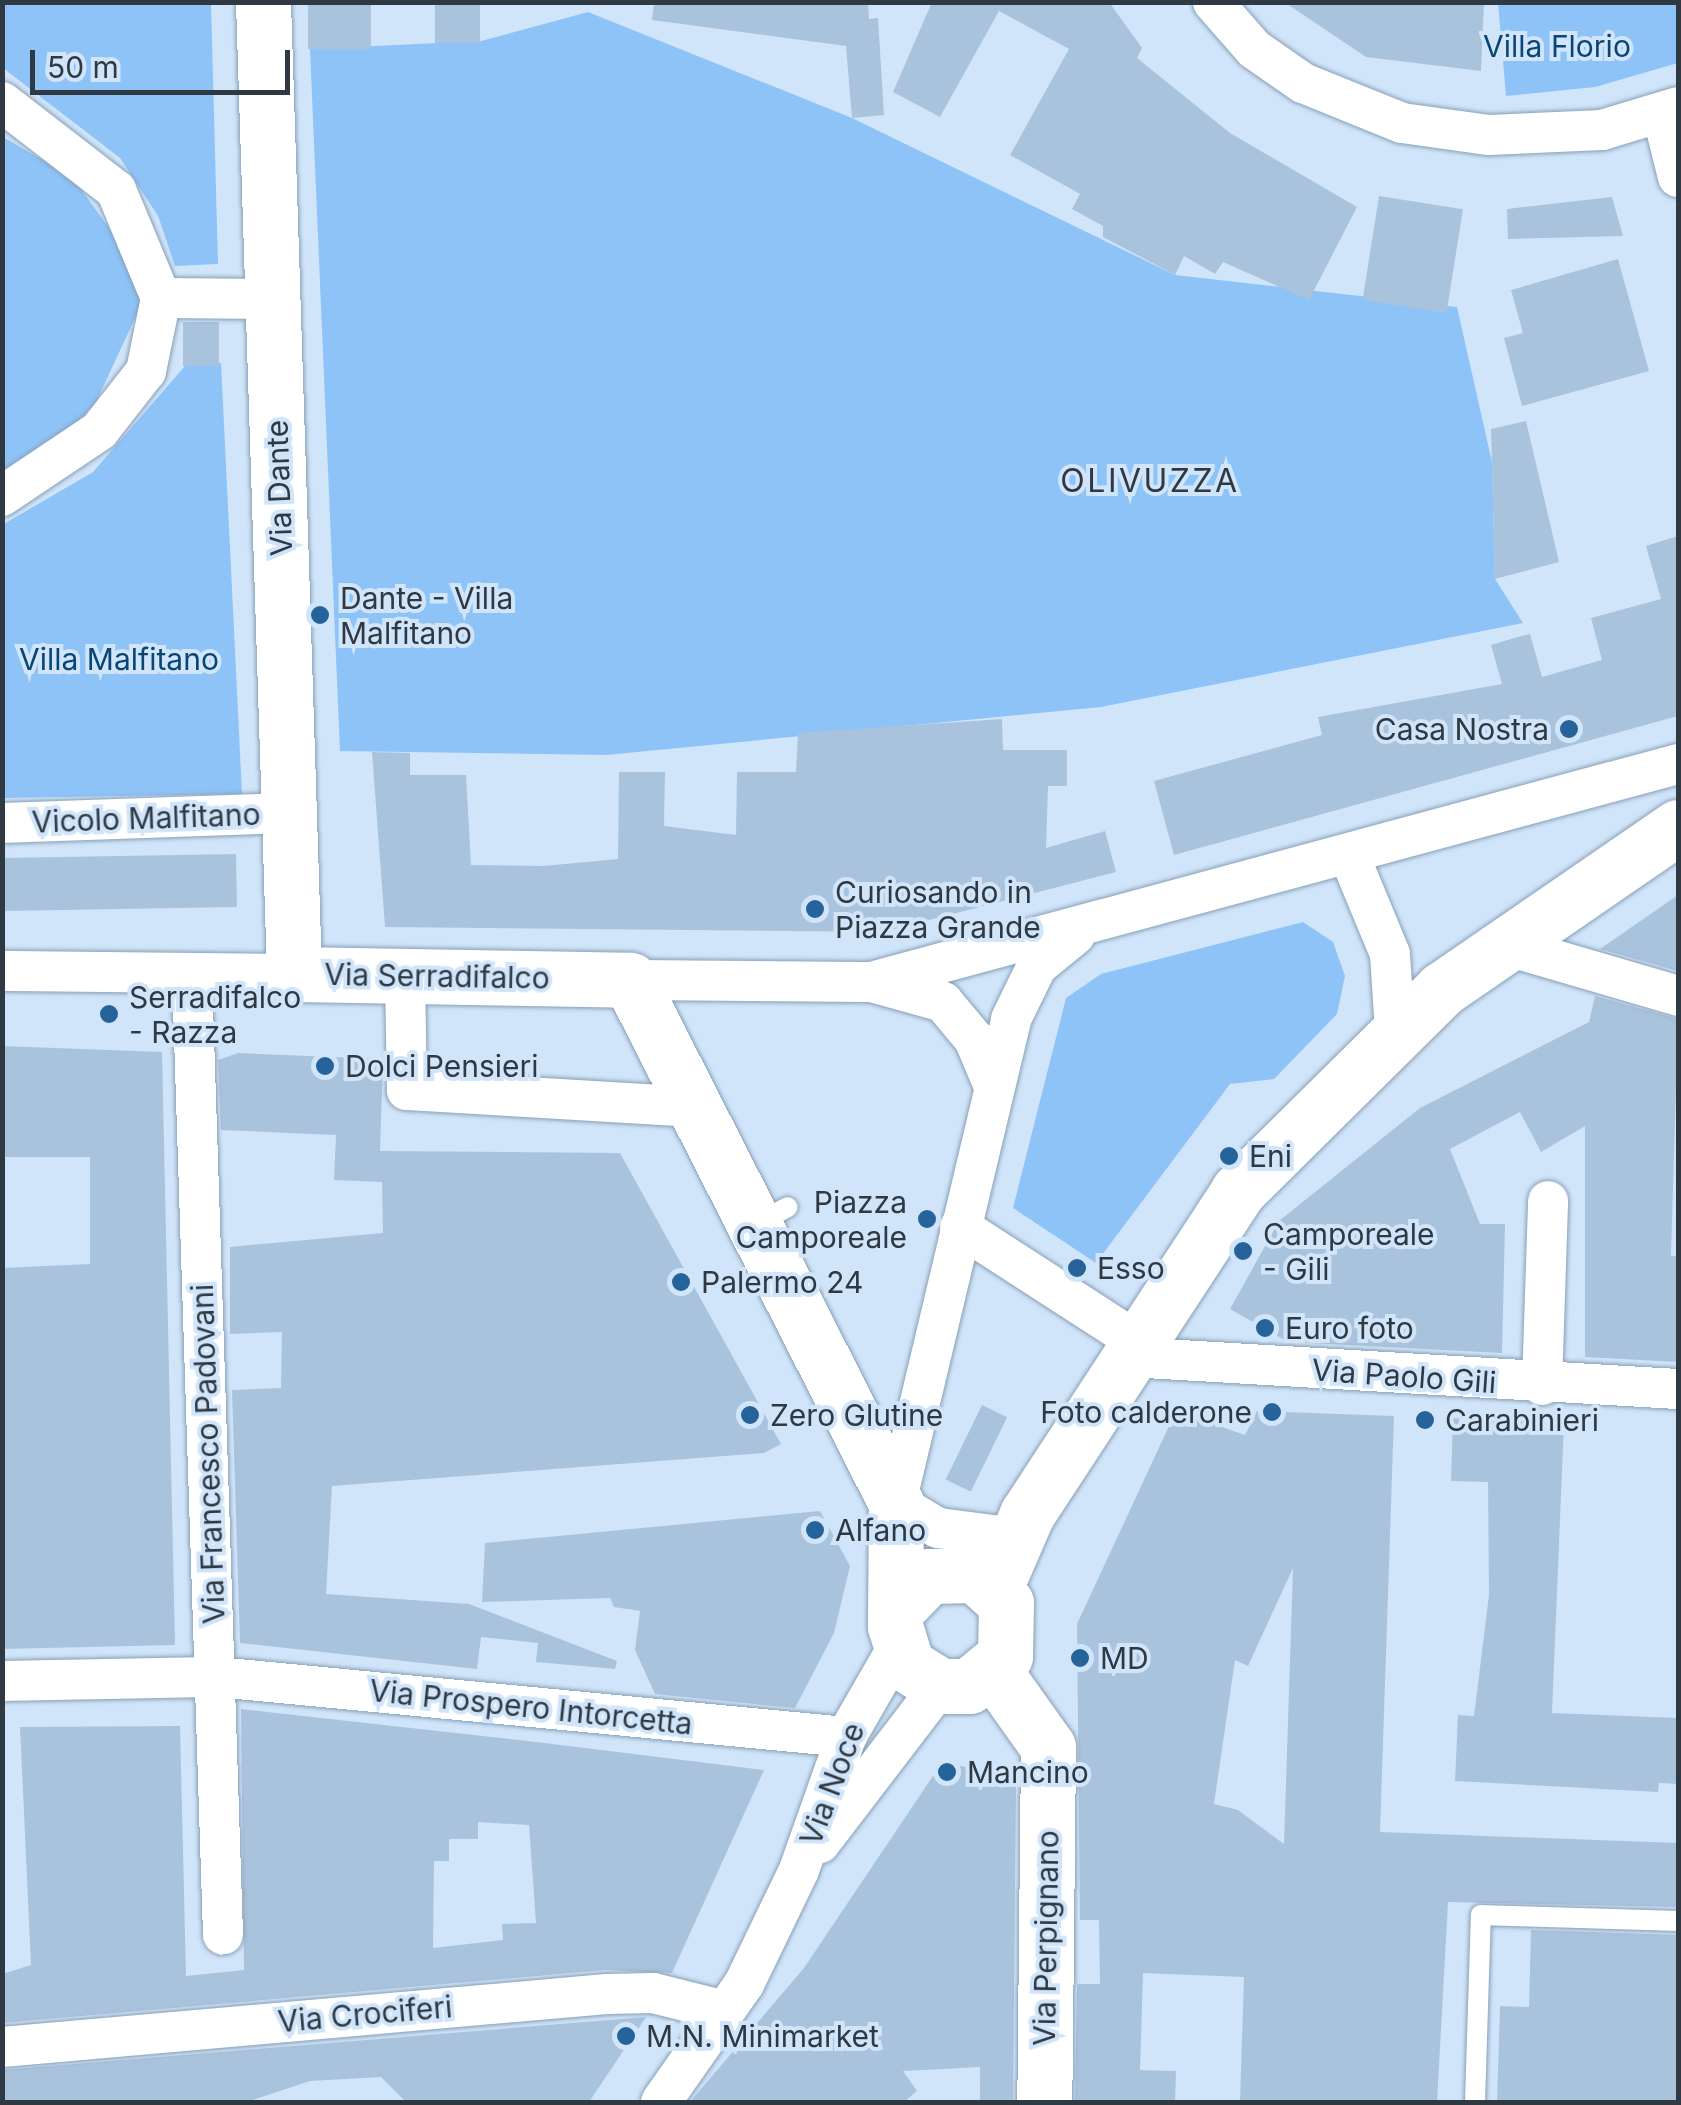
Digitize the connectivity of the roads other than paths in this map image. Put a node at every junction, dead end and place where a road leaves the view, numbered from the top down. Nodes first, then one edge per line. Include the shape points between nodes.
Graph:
1 (264, 2) edge
2 (1213, 2) edge
3 (2, 102) edge
4 (1670, 110) edge
5 (1678, 177) edge
6 (161, 298) junction
7 (273, 299) junction
8 (2, 496) edge
9 (1678, 764) edge
10 (289, 813) junction
11 (2, 823) edge
12 (1678, 826) edge
13 (1348, 855) junction
14 (1082, 930) junction
15 (1504, 946) junction
16 (2, 971) edge
17 (294, 974) junction
18 (192, 975) junction
19 (406, 977) junction
20 (630, 980) junction
21 (871, 982) junction
22 (1678, 996) edge
23 (1395, 1032) junction
24 (993, 1084) junction
25 (691, 1107) junction
26 (1548, 1201) dead end
27 (960, 1227) junction
28 (1134, 1350) junction
29 (1542, 1385) junction
30 (1678, 1389) edge
31 (896, 1503) junction
32 (1016, 1538) junction
33 (995, 1588) junction
34 (899, 1626) junction
35 (994, 1671) junction
36 (218, 1677) junction
37 (2, 1681) edge
38 (940, 1686) junction
39 (846, 1737) junction
40 (799, 1870) junction
41 (1678, 1920) edge
42 (224, 1934) dead end
43 (725, 2011) junction
44 (2, 2046) edge
45 (661, 2102) edge
46 (1044, 2102) edge
47 (1474, 2102) edge

1 - 7 street, Via Dante
2 - 4 street via 1254,49 1303,83 1402,123 1489,135 1602,130
3 - 6 street via 116,190
4 - 5 street
6 - 7 street
6 - 8 street via 146,371 99,431
7 - 10 street, Via Dante
9 - 13 street
10 - 11 street, Vicolo Malfitano
10 - 17 street, Via Dante
12 - 15 street
13 - 14 street
13 - 23 street via 1390,954
14 - 21 street
14 - 24 street via 1038,966
15 - 22 street
15 - 23 street
16 - 18 street, Via Serradifalco
17 - 18 street, Via Serradifalco
17 - 19 street, Via Serradifalco
18 - 36 street, Via Francesco Padovani
19 - 20 street, Via Serradifalco
19 - 25 street via 406,1090
20 - 21 street, Via Serradifalco
20 - 25 street
21 - 24 street via 943,1002 974,1038
23 - 28 street via 1238,1191
24 - 27 street
25 - 31 street via 770,1216
26 - 29 street
27 - 28 street
27 - 31 street
28 - 29 street, Via Paolo Gili
28 - 32 street
29 - 30 street, Via Paolo Gili
31 - 32 street via 938,1528
31 - 34 street
32 - 33 street
33 - 34 street via 952,1570 920,1582
33 - 35 street via 1011,1639
34 - 38 street
34 - 39 street, Via Noce
35 - 38 street via 969,1686
35 - 46 street, Via Perpignano via 1048,1746
36 - 37 street, Via Prospero Intorcetta
36 - 39 street, Via Prospero Intorcetta
36 - 42 street, Via Francesco Padovani
38 - 40 street, Via Noce
39 - 40 street, Via Noce
40 - 43 street, Via Noce
41 - 47 lane via 1481,1915
43 - 44 street, Via Crociferi via 652,1994 607,1994
43 - 45 street, Via Noce

